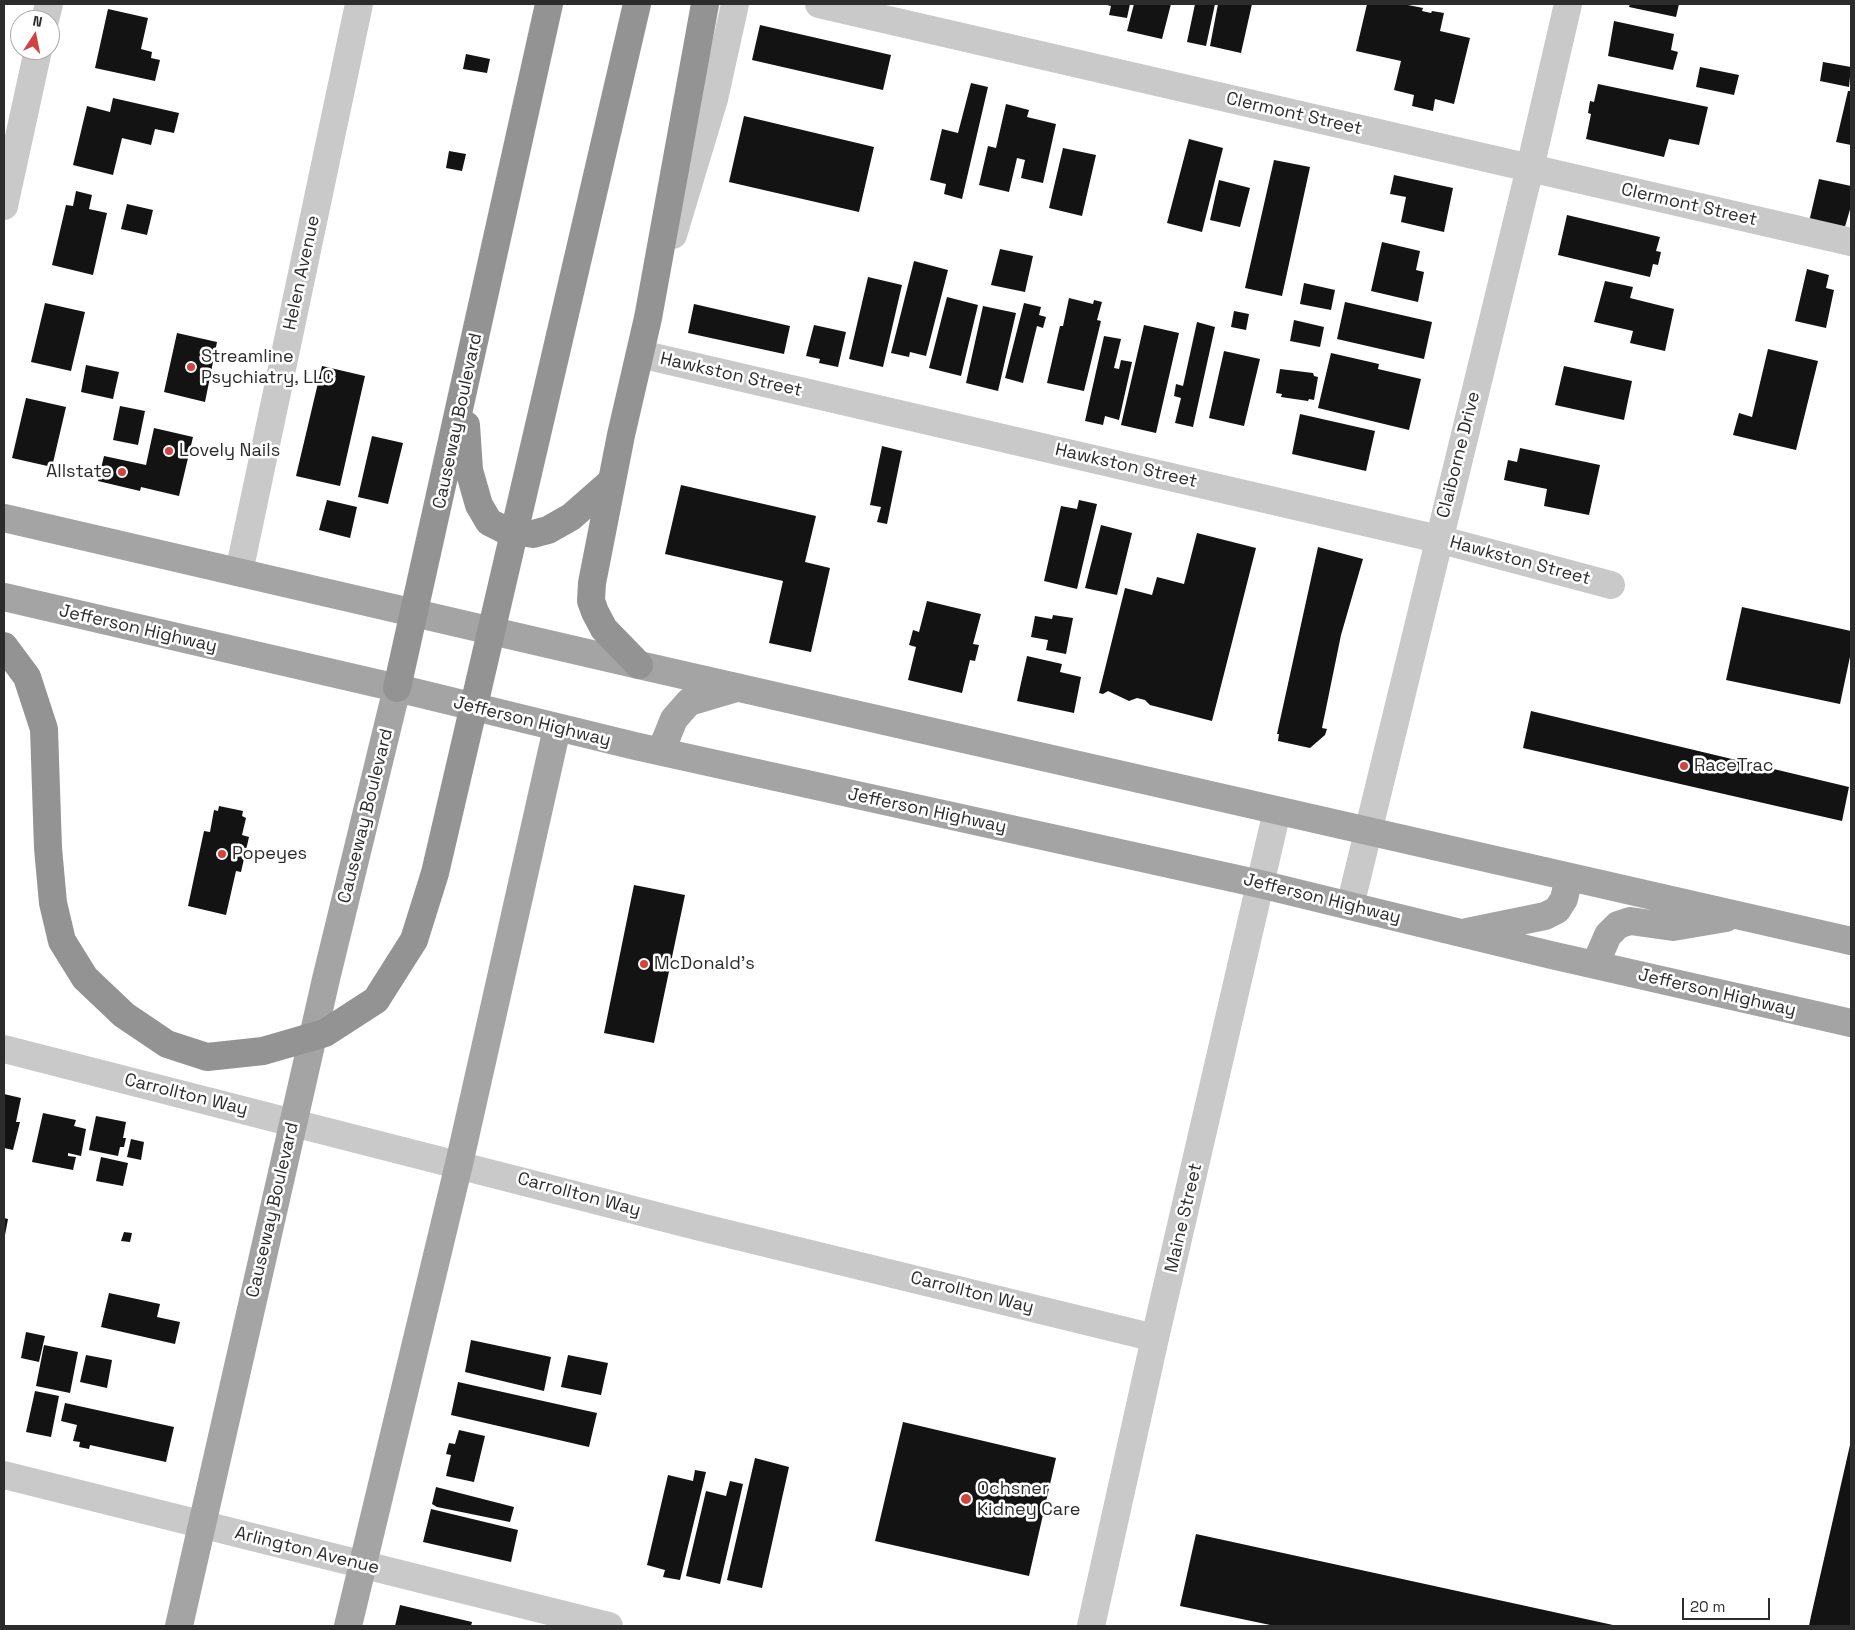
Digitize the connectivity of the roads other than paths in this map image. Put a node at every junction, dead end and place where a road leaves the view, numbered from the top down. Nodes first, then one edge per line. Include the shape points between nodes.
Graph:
1 (359, 4) edge
2 (549, 4) edge
3 (638, 4) edge
4 (705, 4) edge
5 (735, 4) edge
6 (819, 4) edge
7 (1568, 4) edge
8 (36, 60) edge
9 (1530, 168) junction
10 (4, 206) edge
11 (1851, 242) edge
12 (648, 318) junction
13 (640, 354) junction
14 (464, 394) junction
15 (612, 481) junction
16 (4, 518) edge
17 (1438, 538) junction
18 (239, 572) junction
19 (1611, 586) dead end
20 (4, 597) edge
21 (415, 613) junction
22 (4, 646) edge
23 (638, 666) junction
24 (737, 687) junction
25 (397, 688) junction
26 (557, 728) junction
27 (661, 751) junction
28 (1277, 811) junction
29 (1368, 832) junction
30 (1569, 877) junction
31 (1260, 884) junction
32 (1350, 906) junction
33 (1740, 916) junction
34 (1460, 933) junction
35 (1851, 941) edge
36 (1595, 965) junction
37 (1851, 1023) edge
38 (4, 1049) edge
39 (293, 1122) junction
40 (459, 1164) junction
41 (1155, 1338) junction
42 (4, 1475) edge
43 (202, 1524) junction
44 (362, 1565) junction
45 (179, 1626) edge
46 (348, 1626) edge
47 (609, 1626) edge
48 (1091, 1626) edge

1 - 18 street, Helen Avenue
2 - 14 highway, Causeway Boulevard
3 - 22 highway via 435,873 414,940 376,1000 325,1033 263,1051 207,1057 167,1044 124,1015 85,978 62,941 53,903 44,729 27,677
4 - 12 highway
5 - 12 street via 714,98
6 - 9 street, Clermont Street
7 - 9 street, Claiborne Drive
8 - 10 street
9 - 11 street, Clermont Street
9 - 17 street, Claiborne Drive
12 - 13 highway
13 - 15 highway
13 - 17 street, Hawkston Street
14 - 15 highway via 468,470 479,505 490,522 519,533 548,530 571,517
14 - 21 highway, Causeway Boulevard
15 - 23 highway via 594,569 591,601 604,629
16 - 18 main road
17 - 19 street, Hawkston Street
17 - 29 street, Claiborne Drive
18 - 21 main road
20 - 25 main road, Jefferson Highway
21 - 23 main road
21 - 25 highway, Causeway Boulevard
23 - 24 main road
24 - 27 main road via 689,702 674,719
24 - 28 main road
25 - 26 main road, Jefferson Highway
25 - 39 main road, Causeway Boulevard
26 - 27 main road, Jefferson Highway
26 - 40 main road
27 - 31 main road, Jefferson Highway
28 - 29 main road
28 - 31 street, Maine Street
29 - 30 main road
29 - 32 street, Claiborne Drive
30 - 33 main road
30 - 34 main road via 1564,899 1557,910 1545,916
31 - 32 main road, Jefferson Highway
31 - 41 street, Maine Street
32 - 34 main road, Jefferson Highway
33 - 35 main road
33 - 36 main road via 1673,927 1630,922 1618,926 1608,934
34 - 36 main road, Jefferson Highway
36 - 37 main road, Jefferson Highway
38 - 39 street, Carrollton Way
39 - 40 street, Carrollton Way
39 - 43 main road, Causeway Boulevard
40 - 41 street, Carrollton Way via 700,1227
40 - 44 main road
41 - 48 street, Maine Street
42 - 43 street, Arlington Avenue
43 - 44 street, Arlington Avenue
43 - 45 main road, Causeway Boulevard
44 - 46 main road
44 - 47 street, Arlington Avenue

